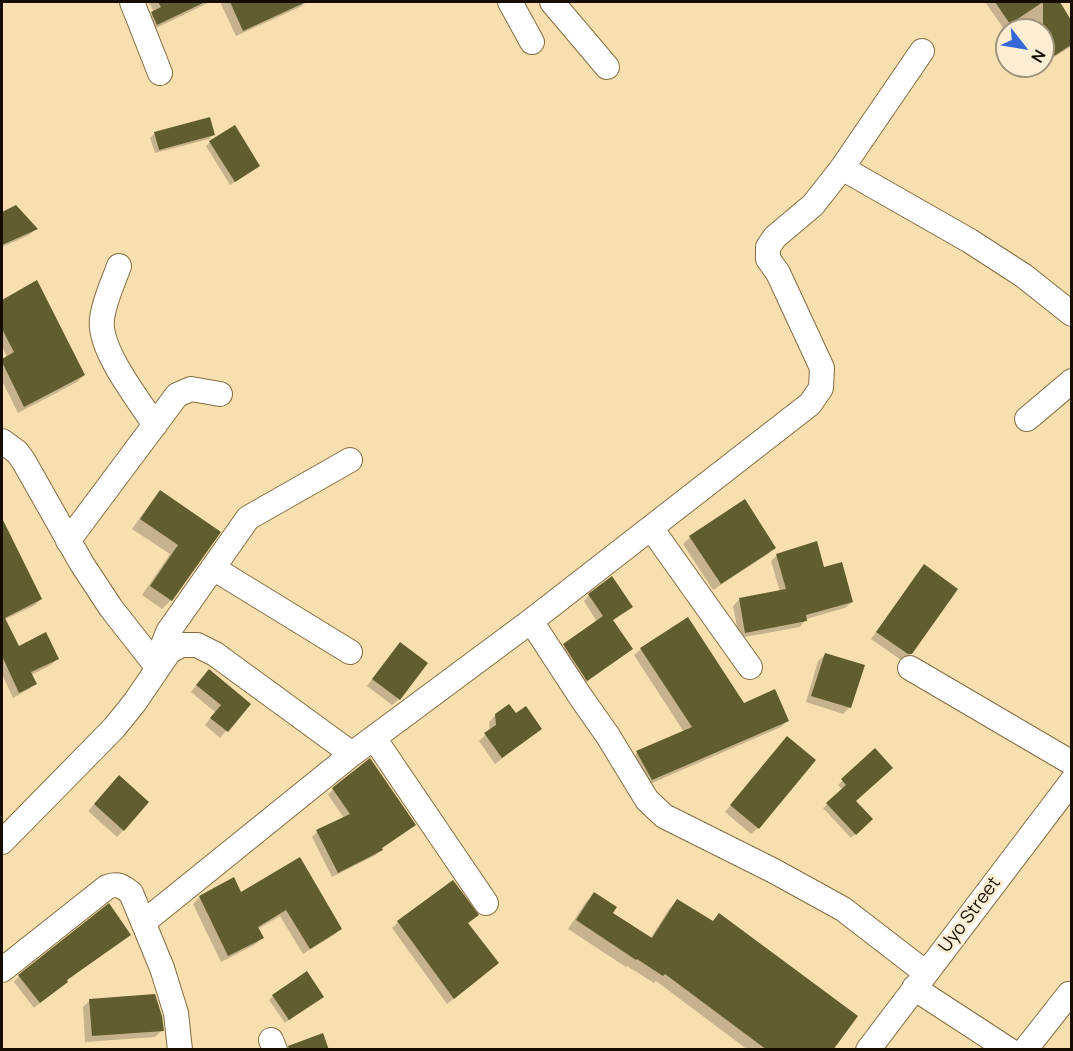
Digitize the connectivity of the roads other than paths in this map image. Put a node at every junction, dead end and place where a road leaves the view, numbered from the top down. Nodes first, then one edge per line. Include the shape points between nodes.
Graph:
1 (132, 2) edge
2 (510, 2) edge
3 (552, 2) edge
4 (532, 42) dead end
5 (922, 51) dead end
6 (607, 67) dead end
7 (160, 73) dead end
8 (842, 168) junction
9 (119, 266) dead end
10 (1071, 314) edge
11 (1071, 381) edge
12 (220, 394) dead end
13 (1027, 419) dead end
14 (155, 425) junction
15 (2, 441) edge
16 (350, 460) dead end
17 (651, 528) junction
18 (68, 541) junction
19 (213, 568) junction
20 (531, 621) junction
21 (350, 652) dead end
22 (163, 660) junction
23 (750, 667) dead end
24 (910, 668) dead end
25 (374, 738) junction
26 (352, 754) junction
27 (1071, 763) edge
28 (1069, 790) edge
29 (2, 842) edge
30 (486, 903) dead end
31 (144, 922) junction
32 (2, 970) edge
33 (920, 981) junction
34 (1069, 994) dead end
35 (180, 1050) edge
36 (868, 1050) edge
37 (1009, 1050) edge
38 (1025, 1050) edge

1 - 7 street
2 - 4 street
3 - 6 street
5 - 8 street
8 - 10 street via 1024,276
8 - 17 street via 813,205 774,237 768,247 768,259 822,368 821,388 810,404
9 - 14 street via 101,321 106,349
11 - 13 street
12 - 14 street via 184,390
14 - 18 street
15 - 18 street via 23,460
16 - 19 street via 248,518
17 - 20 street
17 - 23 street
18 - 22 street via 111,608
19 - 21 street
19 - 22 street via 168,632
20 - 25 street
20 - 33 street via 647,800 664,816 843,909
22 - 26 street via 181,645 197,645
22 - 29 street via 114,728
24 - 27 street
25 - 26 street
25 - 30 street
26 - 31 street
28 - 33 street, Uyo Street
31 - 32 street via 131,893 116,884 107,887
31 - 35 street via 176,1013
33 - 36 street, Uyo Street
33 - 37 street
34 - 38 street

